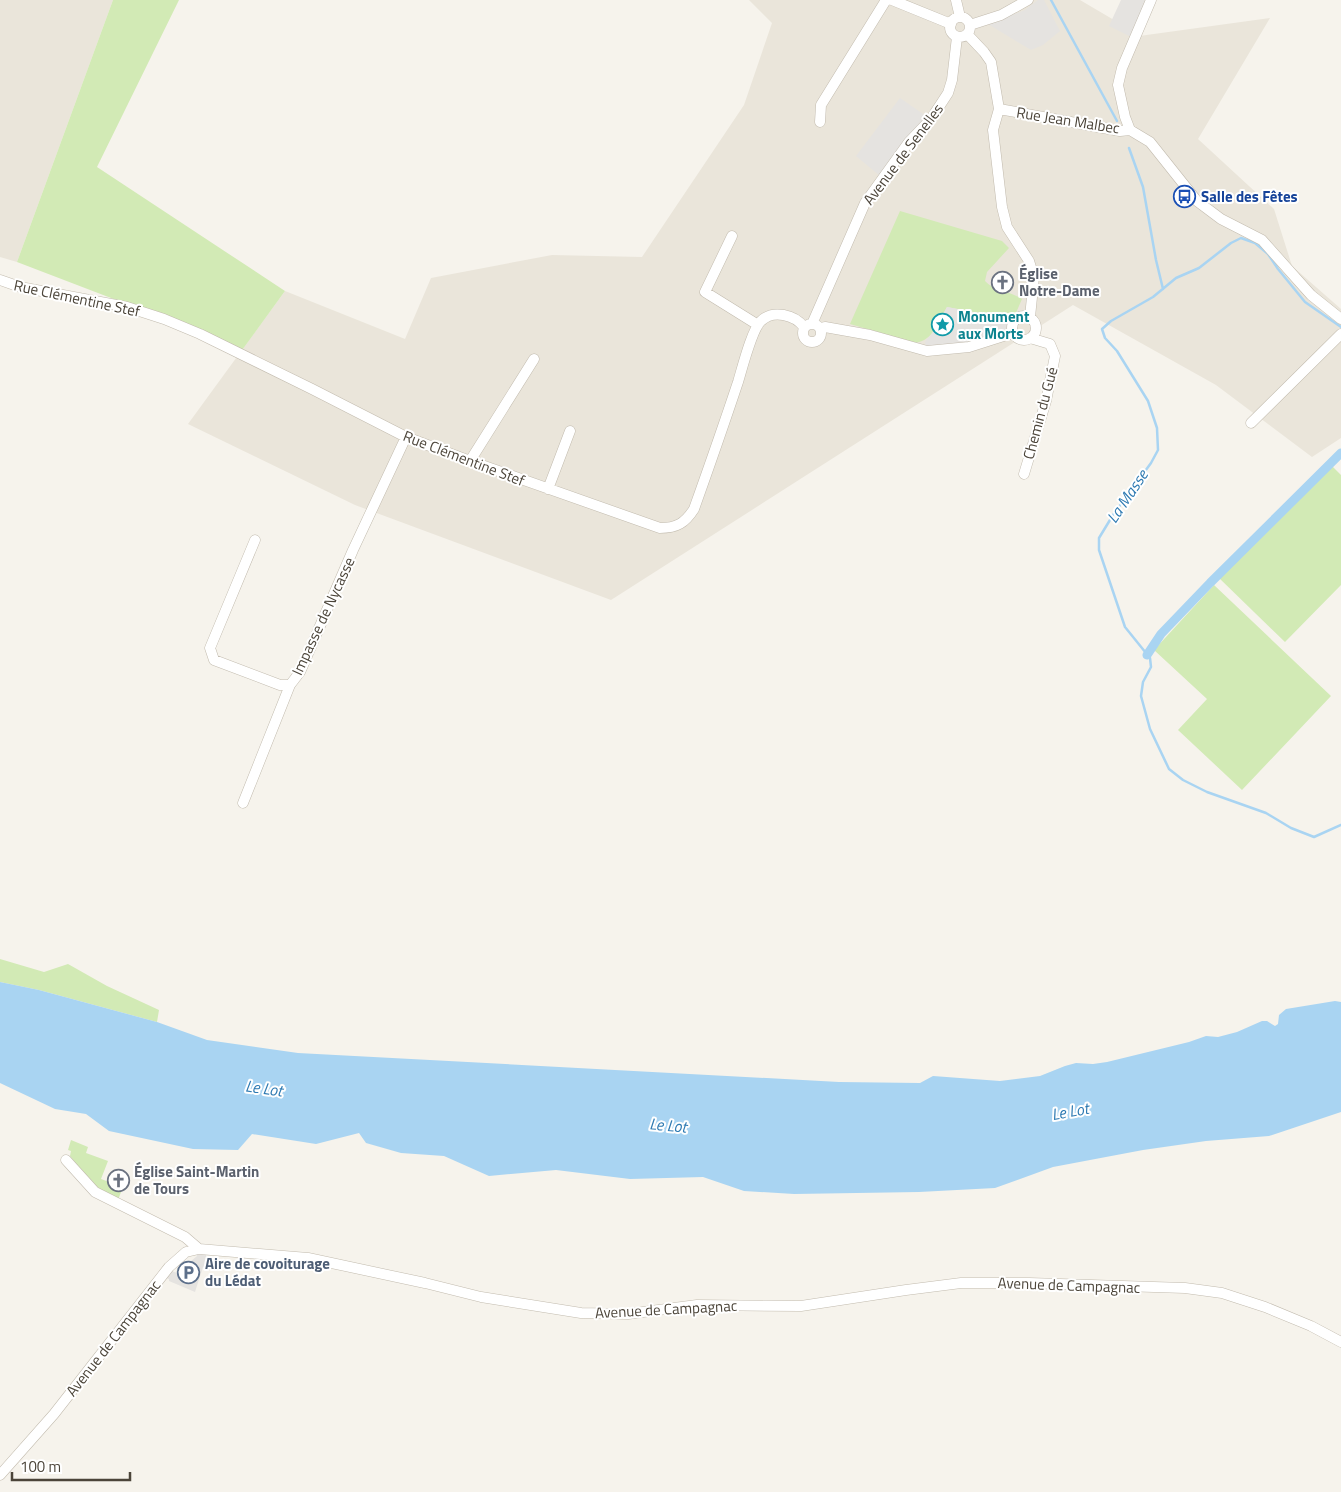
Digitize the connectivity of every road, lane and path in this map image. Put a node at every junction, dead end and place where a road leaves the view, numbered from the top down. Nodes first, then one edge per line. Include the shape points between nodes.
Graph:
1 (886, 0) edge
2 (892, 0) edge
3 (956, 0) edge
4 (1028, 0) edge
5 (1151, 0) edge
6 (960, 17) junction
7 (951, 24) junction
8 (969, 30) junction
9 (957, 36) junction
10 (999, 109) junction
11 (820, 122) dead end
12 (1130, 130) junction
13 (732, 236) dead end
14 (0, 280) edge
15 (1030, 317) junction
16 (1341, 319) edge
17 (758, 325) junction
18 (812, 327) junction
19 (1013, 333) junction
20 (1341, 334) edge
21 (1030, 338) junction
22 (534, 359) dead end
23 (1251, 423) dead end
24 (570, 432) dead end
25 (406, 437) junction
26 (470, 461) junction
27 (1024, 474) dead end
28 (548, 489) junction
29 (255, 540) dead end
30 (290, 685) junction
31 (243, 803) dead end
32 (66, 1160) dead end
33 (199, 1249) junction
34 (1341, 1342) edge
35 (0, 1475) edge

1 - 11 street via 822,105
2 - 7 street
3 - 6 street
4 - 8 street
5 - 12 street via 1118,85
6 - 7 street
6 - 8 street via 967,20
7 - 9 street via 951,30
8 - 9 street via 962,37
8 - 10 street, Rue Jean Malbec via 991,62
9 - 18 street, Avenue de Senelles via 948,93 865,203
10 - 12 street, Rue Jean Malbec via 1120,131
10 - 15 street via 993,130 1002,207 1007,227 1029,261 1034,277
12 - 16 street via 1150,142 1197,201 1220,219 1262,240 1311,296
13 - 17 street via 705,292
14 - 25 street, Rue Clémentine Stef via 20,287 127,307 164,319 312,388
15 - 19 street via 1022,315 1014,320
15 - 21 street via 1036,326
17 - 18 street via 765,318 781,314
17 - 28 street, Rue Clémentine Stef via 688,519 672,528 660,528
18 - 19 street via 870,336 927,351 969,347
19 - 21 street via 1025,340
20 - 23 street
21 - 27 street, Chemin du Gué via 1050,344 1055,356 1046,401
22 - 26 street
24 - 28 street
25 - 26 street, Rue Clémentine Stef
25 - 30 street, Impasse de Nycasse via 300,672
26 - 28 street, Rue Clémentine Stef
29 - 30 street, Impasse de Nycasse via 210,648 214,660 280,685
30 - 31 street
32 - 33 street via 95,1192 185,1237
33 - 34 street, Avenue de Campagnac via 308,1258 481,1297 581,1313 628,1314 697,1305 801,1306 961,1283 1185,1288 1222,1294 1265,1307
33 - 35 street, Avenue de Campagnac via 186,1252 168,1267 54,1414

